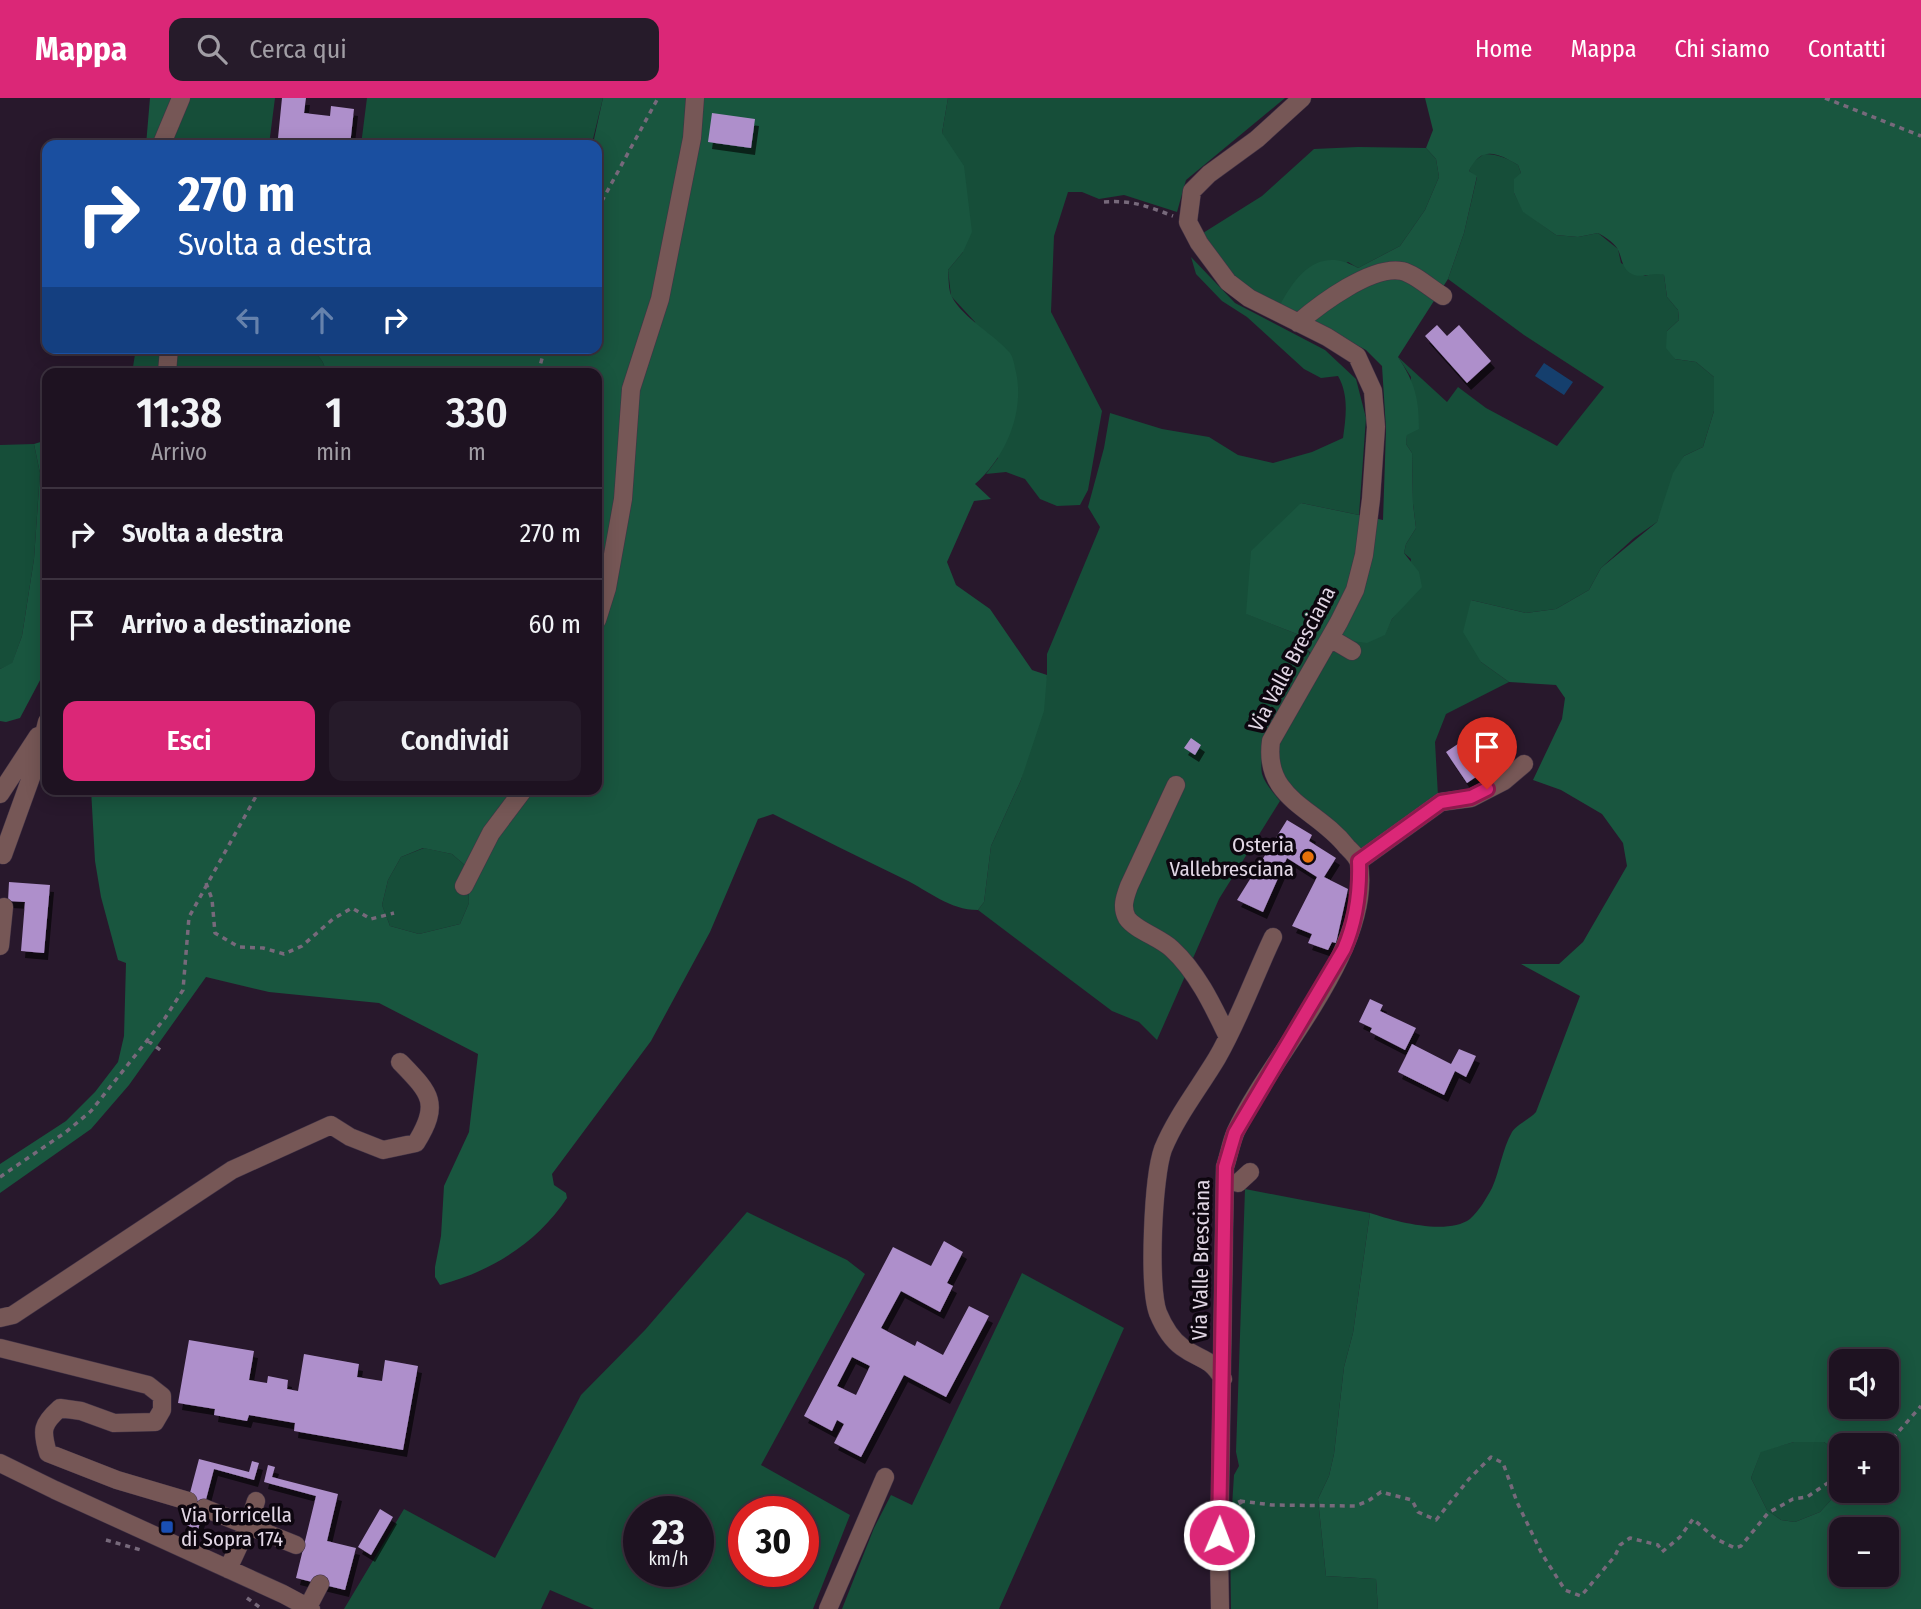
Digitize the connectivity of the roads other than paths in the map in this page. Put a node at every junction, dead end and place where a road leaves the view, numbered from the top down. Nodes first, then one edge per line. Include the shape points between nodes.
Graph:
1 (181, 98) edge
2 (695, 98) edge
3 (1302, 98) edge
4 (163, 140) edge
5 (1443, 296) dead end
6 (1297, 323) junction
7 (602, 604) edge
8 (1330, 638) junction
9 (1352, 651) dead end
10 (42, 729) edge
11 (42, 742) edge
12 (1524, 764) dead end
13 (1176, 785) dead end
14 (0, 794) edge
15 (520, 795) edge
16 (4, 855) dead end
17 (1359, 861) junction
18 (464, 886) dead end
19 (4, 907) dead end
20 (1273, 937) dead end
21 (0, 946) edge
22 (1227, 1035) junction
23 (400, 1062) dead end
24 (0, 1318) edge
25 (0, 1348) edge
26 (1223, 1379) junction
27 (0, 1463) edge
28 (885, 1477) dead end
29 (256, 1502) dead end
30 (248, 1526) junction
31 (296, 1545) dead end
32 (228, 1569) junction
33 (320, 1584) dead end
34 (309, 1608) edge
35 (828, 1609) edge
36 (1220, 1609) edge

1 - 4 street
2 - 7 street via 692,138 660,299 631,389 623,499
3 - 6 street, Via Valle Bresciana via 1192,191 1188,222 1228,282
5 - 6 street via 1403,271 1381,271 1336,293
6 - 8 street, Via Valle Bresciana via 1357,356 1373,391 1376,427 1364,555 1355,590
8 - 9 street
8 - 17 street, Via Valle Bresciana via 1271,741 1268,760 1284,792 1341,838
10 - 14 street
11 - 16 street
12 - 17 street via 1471,797 1441,802
13 - 22 street via 1129,887 1125,911 1128,919 1171,948 1210,1000
15 - 18 street via 491,833
17 - 26 street, Via Valle Bresciana via 1360,887 1350,934 1337,964 1250,1105 1225,1167
19 - 21 street
20 - 22 street
22 - 26 street via 1163,1150 1153,1253 1157,1310 1164,1325 1183,1348 1212,1363
23 - 24 street via 430,1102 430,1121 416,1143 383,1150 331,1125 232,1170 13,1315
25 - 30 street via 148,1385 162,1396 162,1410 155,1422 114,1423 60,1408 45,1421 48,1453
26 - 36 street, Via Valle Bresciana
27 - 32 street
28 - 35 street
29 - 30 street
30 - 31 street
30 - 32 street
32 - 34 street
33 - 34 street

